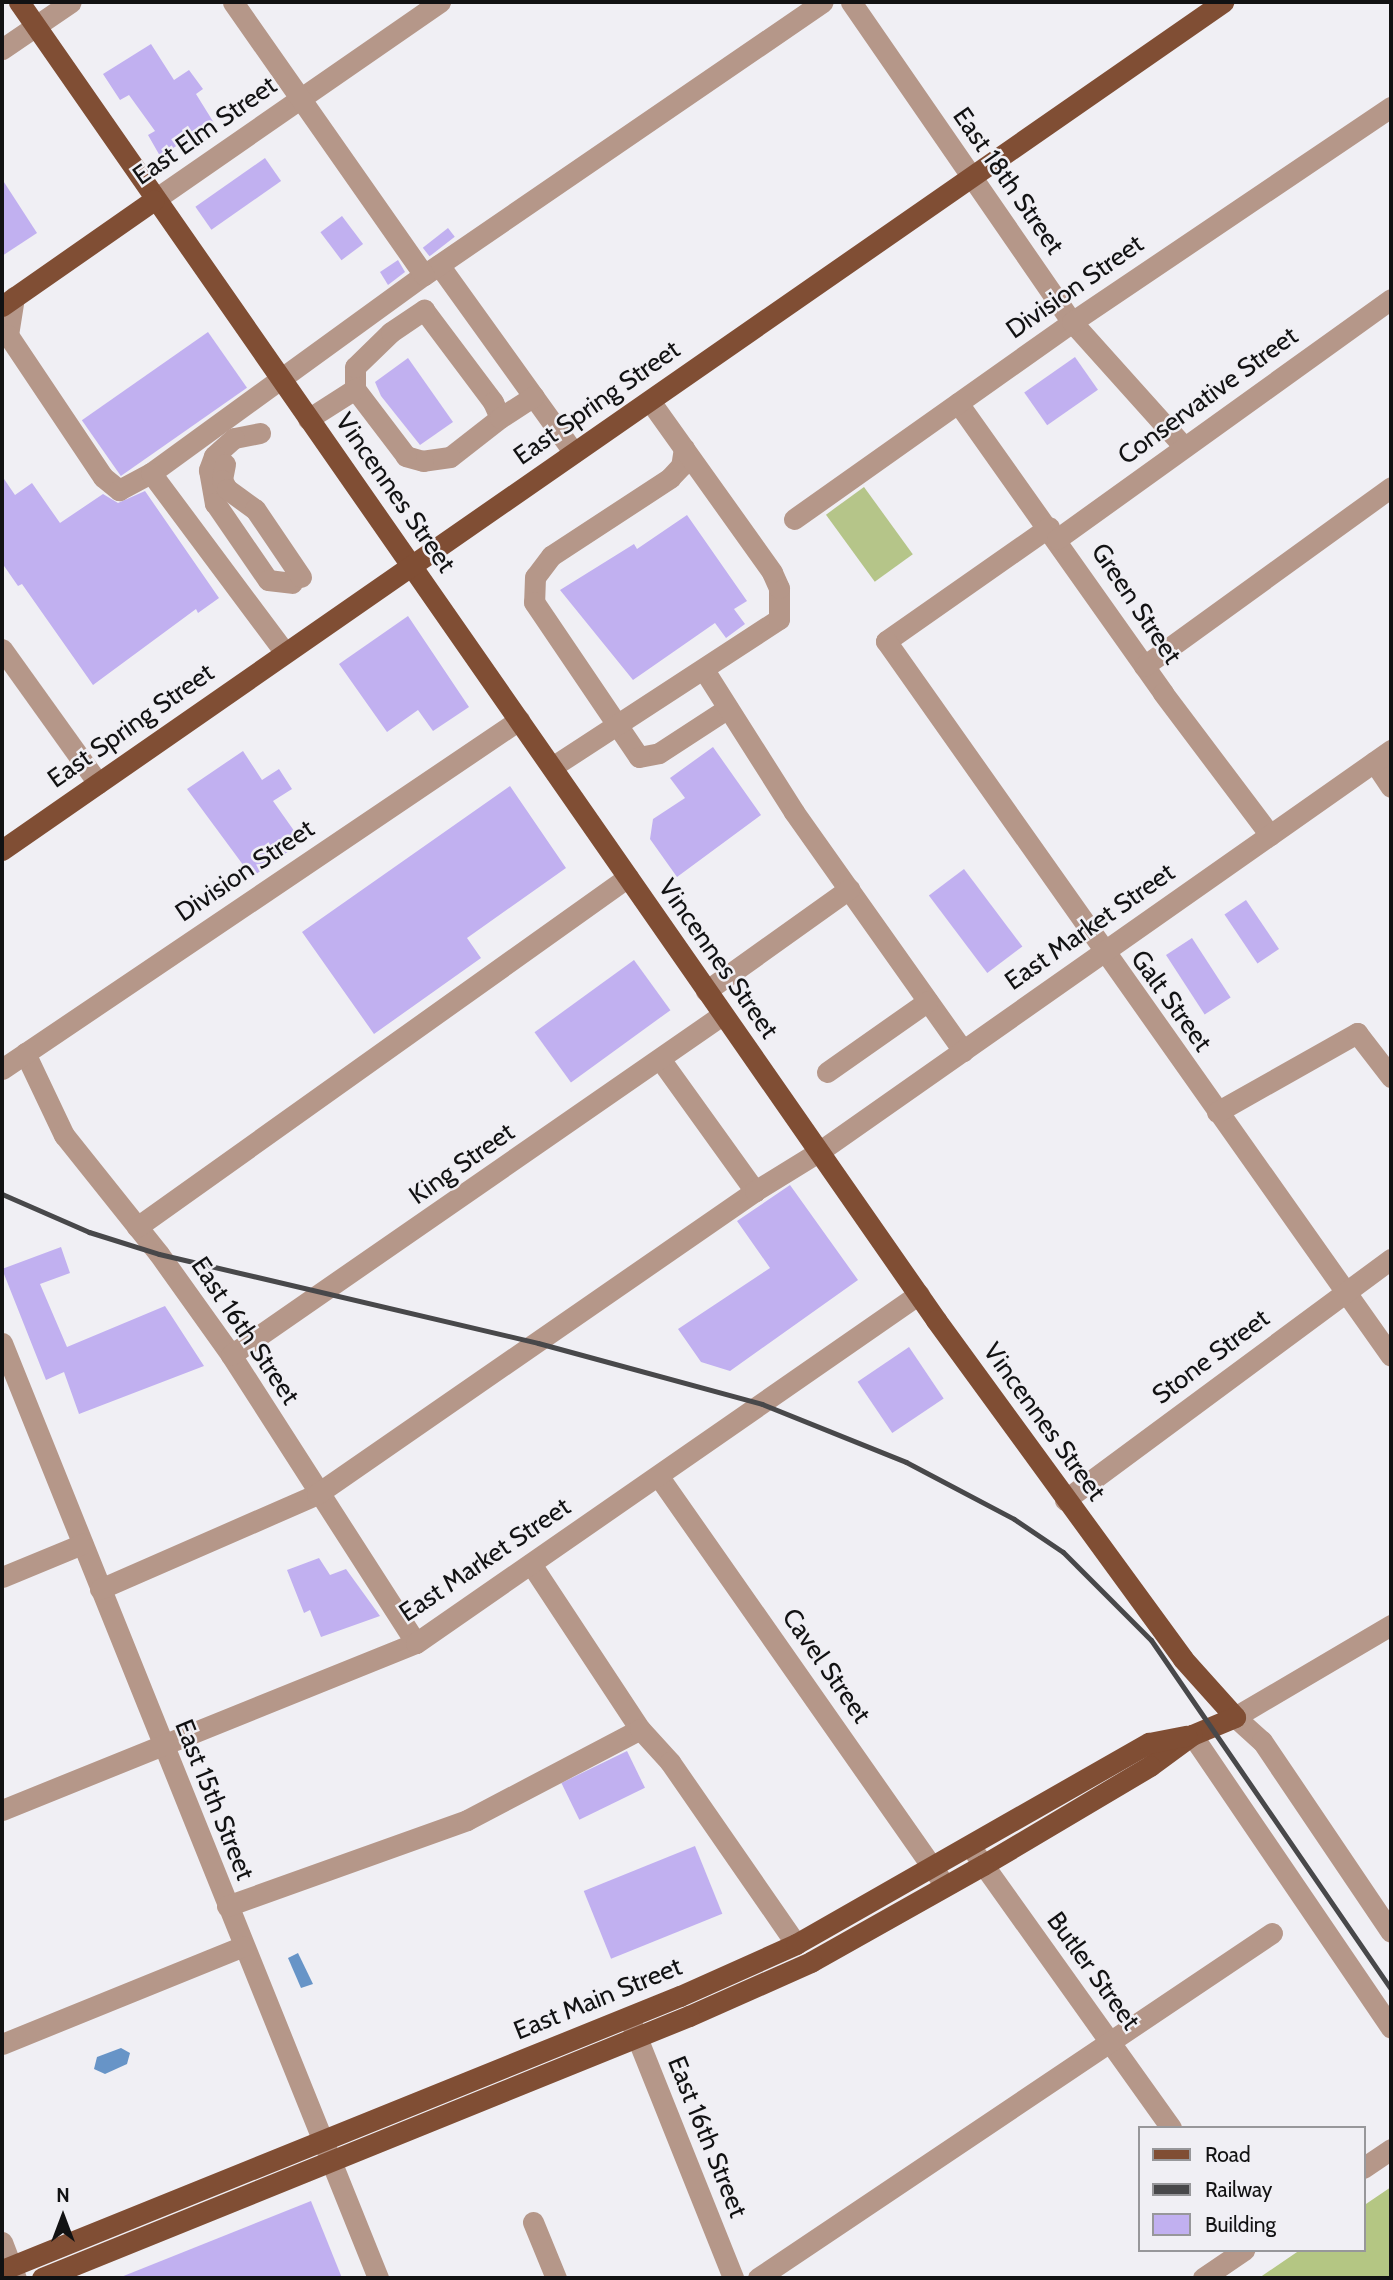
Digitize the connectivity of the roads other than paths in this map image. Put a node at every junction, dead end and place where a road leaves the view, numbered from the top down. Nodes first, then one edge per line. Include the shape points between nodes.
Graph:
1 (19, 2) edge
2 (71, 2) edge
3 (233, 2) edge
4 (440, 2) edge
5 (821, 2) edge
6 (852, 2) edge
7 (1223, 2) edge
8 (36, 26) junction
9 (2, 50) edge
10 (300, 99) junction
11 (1391, 107) edge
12 (970, 177) junction
13 (153, 200) junction
14 (431, 270) junction
15 (456, 289) junction
16 (1391, 299) edge
17 (8, 302) edge
18 (424, 310) junction
19 (1072, 321) junction
20 (279, 378) junction
21 (355, 388) junction
22 (534, 396) junction
23 (650, 401) junction
24 (958, 403) junction
25 (500, 418) junction
26 (309, 419) junction
27 (1184, 447) junction
28 (684, 448) junction
29 (574, 453) junction
30 (151, 472) junction
31 (1391, 486) edge
32 (793, 519) dead end
33 (1053, 533) junction
34 (412, 566) junction
35 (297, 580) joint
36 (886, 641) joint
37 (2, 649) edge
38 (285, 653) junction
39 (1144, 666) junction
40 (704, 670) junction
41 (728, 708) junction
42 (519, 720) junction
43 (618, 724) junction
44 (1383, 756) edge
45 (552, 767) junction
46 (98, 783) junction
47 (1391, 788) edge
48 (1270, 835) junction
49 (2, 850) edge
50 (628, 877) junction
51 (849, 890) junction
52 (1102, 953) junction
53 (706, 991) junction
54 (928, 1001) junction
55 (722, 1015) junction
56 (963, 1051) junction
57 (25, 1053) junction
58 (660, 1059) junction
59 (2, 1069) edge
60 (827, 1072) dead end
61 (1391, 1077) edge
62 (1217, 1112) junction
63 (820, 1151) junction
64 (755, 1191) junction
65 (137, 1227) junction
66 (1391, 1259) edge
67 (1345, 1291) junction
68 (919, 1294) junction
69 (2, 1343) edge
70 (231, 1355) junction
71 (1391, 1356) edge
72 (7, 1373) edge
73 (659, 1477) junction
74 (317, 1494) junction
75 (1065, 1500) junction
76 (82, 1544) junction
77 (531, 1564) junction
78 (2, 1577) edge
79 (100, 1589) junction
80 (1388, 1634) edge
81 (416, 1643) junction
82 (1235, 1717) junction
83 (640, 1729) junction
84 (1192, 1735) junction
85 (161, 1745) junction
86 (2, 1810) edge
87 (970, 1846) junction
88 (983, 1865) junction
89 (933, 1868) junction
90 (946, 1886) junction
91 (227, 1906) junction
92 (1391, 1932) edge
93 (1272, 1933) dead end
94 (796, 1944) junction
95 (243, 1945) junction
96 (629, 2017) junction
97 (1391, 2028) edge
98 (637, 2037) junction
99 (1111, 2043) junction
100 (2, 2044) edge
101 (1170, 2126) edge
102 (323, 2140) junction
103 (1391, 2149) edge
104 (331, 2161) junction
105 (1365, 2167) edge
106 (534, 2222) dead end
107 (2, 2242) edge
108 (1241, 2252) edge
109 (10, 2272) edge
110 (42, 2278) edge
111 (378, 2278) edge
112 (556, 2278) edge
113 (733, 2278) edge
114 (758, 2278) edge
115 (1203, 2278) edge

1 - 8 main road, Vincennes Street
2 - 8 street
3 - 10 street
4 - 10 street, East Elm Street
5 - 14 street
6 - 12 street, East 18th Street
7 - 12 main road, East Spring Street
8 - 9 street
8 - 13 main road, Vincennes Street
10 - 13 street, East Elm Street
10 - 14 street
11 - 19 street, Division Street
12 - 19 street, East 18th Street
12 - 23 main road, East Spring Street
13 - 17 main road, East Elm Street
13 - 20 main road, Vincennes Street
14 - 15 street
14 - 20 street
15 - 18 street
15 - 22 street
16 - 27 street, Conservative Street
17 - 30 street via 8,335 103,477 119,490
18 - 21 street via 391,332 355,368
18 - 25 street
19 - 24 street, Division Street
19 - 27 street, East 18th Street
20 - 26 main road, Vincennes Street
20 - 30 street
21 - 25 street via 405,456 423,460 450,457
21 - 26 street
22 - 25 street
22 - 29 street
23 - 28 street
23 - 29 main road, East Spring Street
24 - 32 street, Division Street
24 - 33 street, Green Street
26 - 34 main road, Vincennes Street
27 - 33 street, Conservative Street
28 - 40 street via 779,588 779,619
28 - 43 street via 681,466 670,478 551,556 534,584 534,602 541,617
29 - 34 main road, East Spring Street
30 - 38 street
31 - 39 street
33 - 36 street, Conservative Street
33 - 39 street, Green Street
34 - 38 main road, East Spring Street
34 - 42 main road, Vincennes Street
35 - 35 street via 255,509 222,480 227,459 260,433 247,432 224,446 211,463 215,503 268,580
36 - 52 street, Galt Street
37 - 46 street
38 - 46 main road, East Spring Street
39 - 48 street, Green Street
40 - 41 street
40 - 43 street
41 - 43 street via 648,758 639,757
41 - 51 street
42 - 45 main road, Vincennes Street
42 - 57 street, Division Street
43 - 45 street
44 - 47 street
44 - 48 street, East Market Street
45 - 50 main road, Vincennes Street
46 - 49 main road, East Spring Street
48 - 52 street, East Market Street
50 - 53 main road, Vincennes Street
50 - 65 street
51 - 53 street
51 - 54 street
52 - 56 street, East Market Street
52 - 62 street, Galt Street
53 - 55 main road, Vincennes Street
54 - 56 street
54 - 60 street
55 - 58 street, King Street
55 - 63 main road, Vincennes Street
56 - 63 street, East Market Street
57 - 59 street, Division Street
57 - 65 street, East 16th Street via 64,1135
58 - 64 street
58 - 70 street, King Street
61 - 62 street via 1357,1033
62 - 67 street, Galt Street
63 - 64 street, East Market Street
63 - 68 main road, Vincennes Street
64 - 74 street, East Market Street
65 - 70 street, East 16th Street
66 - 67 street, Stone Street
67 - 71 street, Galt Street
67 - 75 street, Stone Street
68 - 73 street, East Market Street
68 - 75 main road, Vincennes Street
69 - 72 street, East 15th Street
70 - 74 street, East 16th Street
72 - 76 street, East 15th Street
73 - 77 street, East Market Street
73 - 89 street, Cavel Street
74 - 79 street, East Market Street
74 - 81 street, East 16th Street
75 - 82 main road, Vincennes Street via 1183,1659
76 - 78 street
76 - 79 street, East 15th Street
77 - 81 street, East Market Street
77 - 83 street
79 - 85 street, East 15th Street
80 - 82 street
81 - 85 street, East Market Street
82 - 84 main road, East Main Street
82 - 92 street, Vincennes Street via 1262,1741
83 - 91 street via 467,1820
83 - 94 street via 670,1762
84 - 87 main road, East Main Street via 1149,1742
84 - 88 main road, East Main Street via 1150,1766
84 - 97 street
85 - 86 street, East Market Street
85 - 91 street, East 15th Street
87 - 88 street, Butler Street
87 - 89 main road, East Main Street
88 - 90 main road, East Main Street
88 - 99 street, Butler Street
89 - 90 street, Cavel Street
89 - 94 main road, East Main Street
90 - 98 main road, East Main Street via 811,1962
91 - 95 street, East 15th Street
93 - 99 street
94 - 96 main road, East Main Street
95 - 100 street
95 - 102 street, East 15th Street
96 - 98 street, East 16th Street
96 - 102 main road, East Main Street
98 - 104 main road, East Main Street
98 - 113 street, East 16th Street
99 - 101 street, Butler Street
99 - 114 street
102 - 104 street, East 15th Street
102 - 109 main road, East Main Street
103 - 105 street
104 - 110 main road, East Main Street
104 - 111 street, East 15th Street
106 - 112 street
107 - 109 street
108 - 115 street

